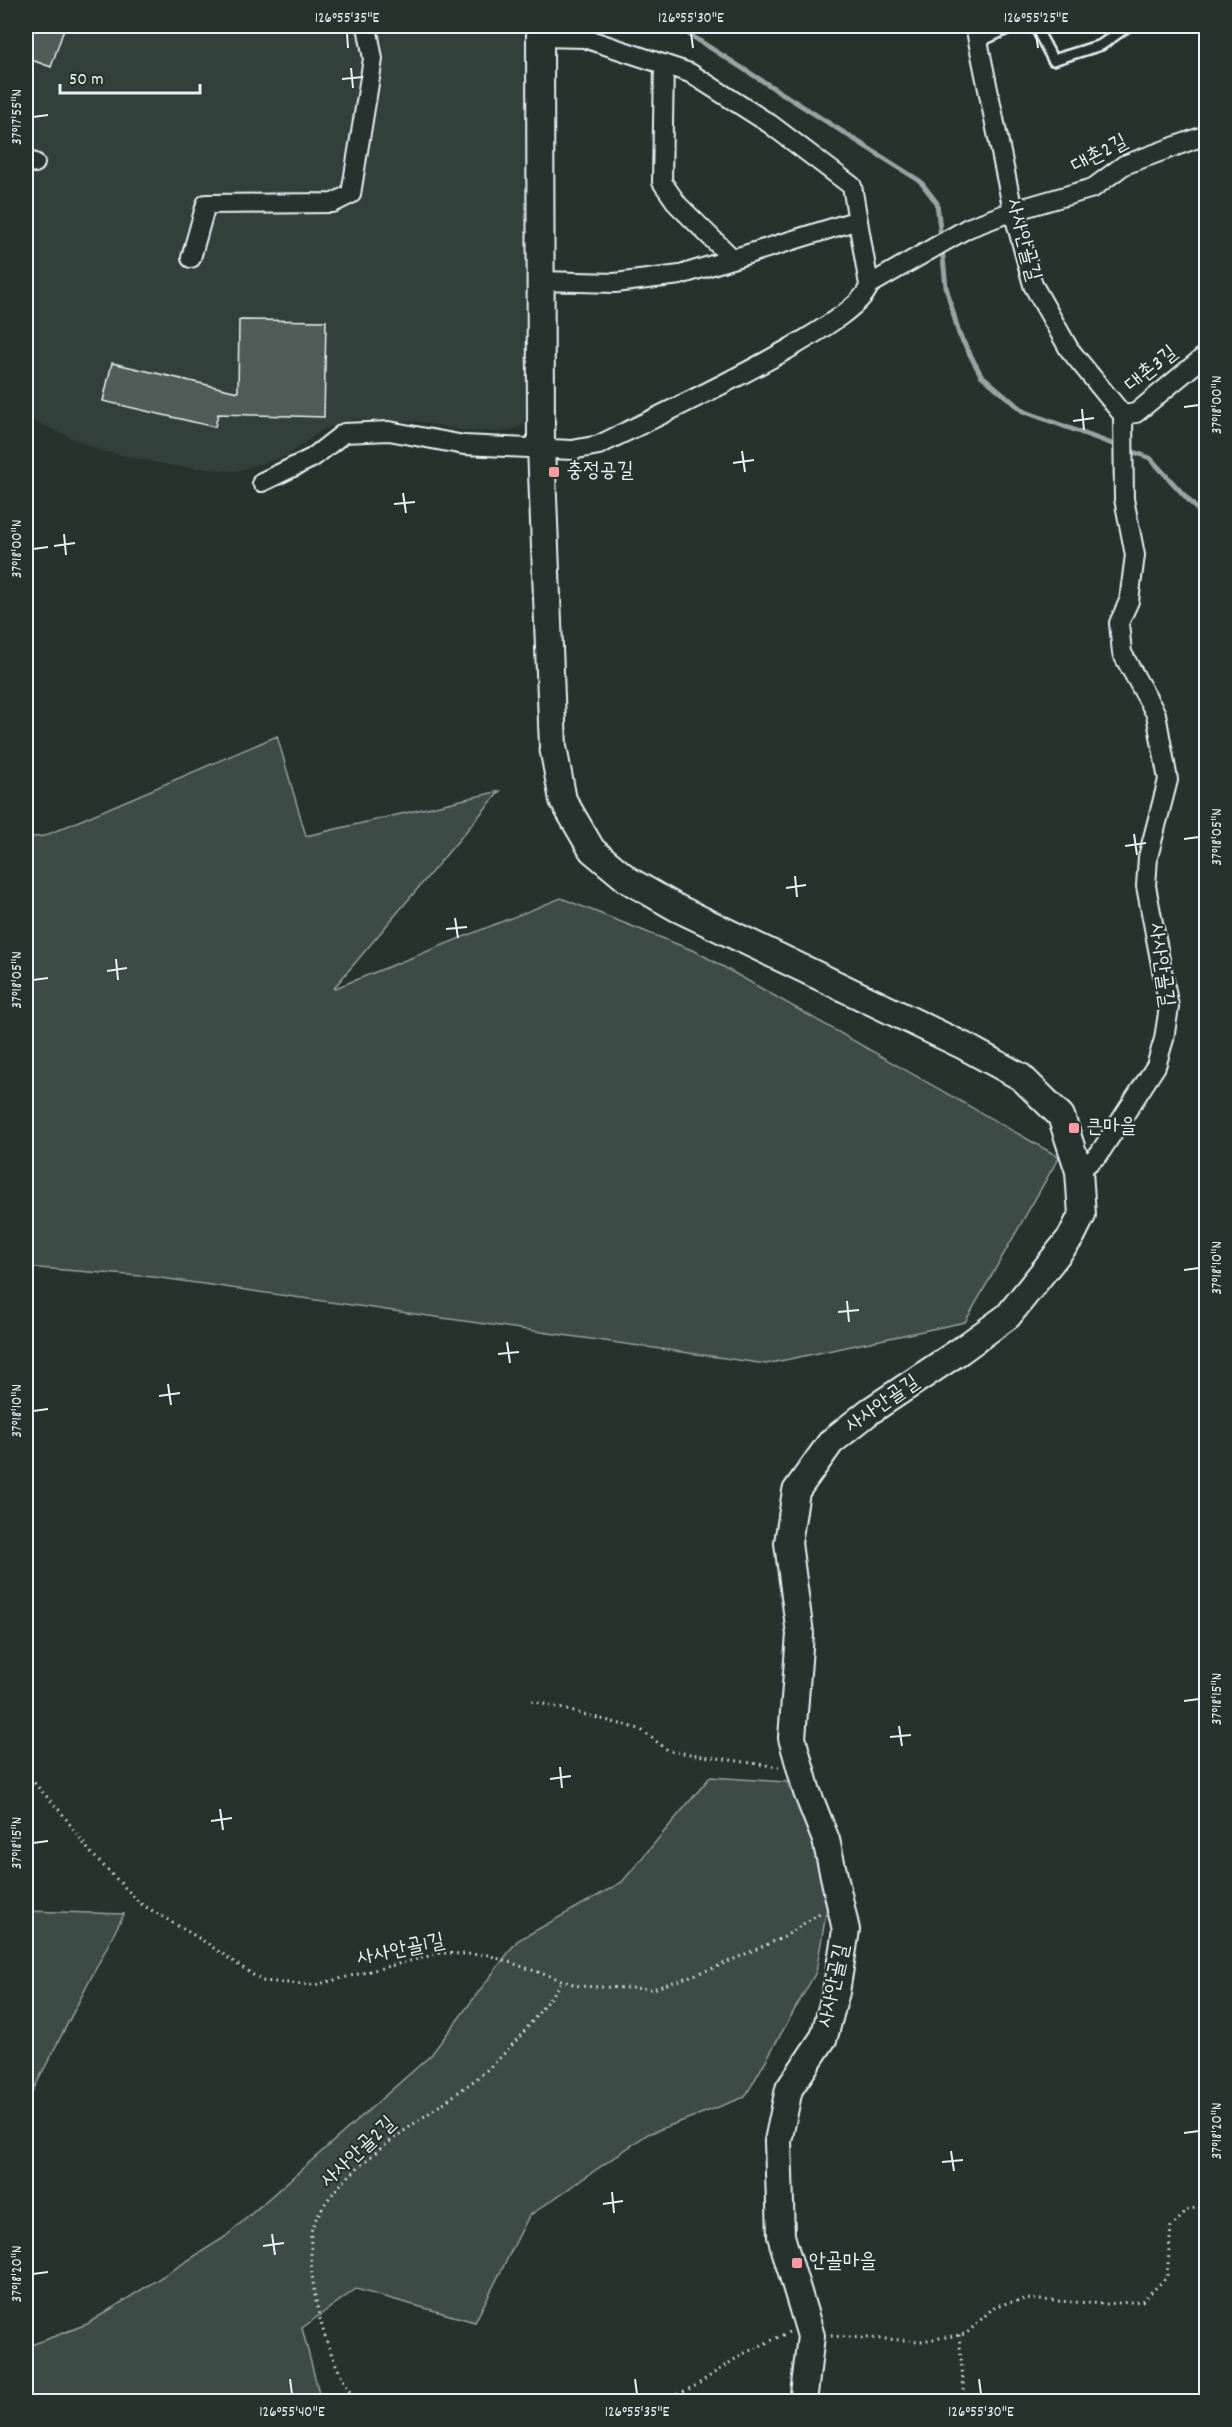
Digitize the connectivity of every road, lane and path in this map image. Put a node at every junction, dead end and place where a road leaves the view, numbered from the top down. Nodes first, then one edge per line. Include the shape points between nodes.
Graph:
1 (367, 26) edge
2 (1014, 26) edge
3 (1035, 26) edge
4 (1128, 26) edge
5 (541, 31) edge
6 (977, 34) edge
7 (664, 64) junction
8 (1205, 136) edge
9 (1013, 211) junction
10 (858, 220) junction
11 (191, 258) dead end
12 (732, 258) junction
13 (541, 281) junction
14 (869, 285) junction
15 (1203, 364) edge
16 (1124, 423) junction
17 (541, 447) junction
18 (262, 482) dead end
19 (1078, 1171) junction
20 (532, 1701) dead end
21 (801, 1771) junction
22 (26, 1774) edge
23 (839, 1900) junction
24 (562, 1980) junction
25 (1206, 2205) edge
26 (809, 2330) junction
27 (959, 2335) junction
28 (356, 2402) edge
29 (650, 2402) edge
30 (803, 2402) edge
31 (965, 2402) edge

1 - 11 street via 373,59 351,194 333,203 206,204
2 - 6 lane
3 - 4 lane via 1053,60 1101,45
5 - 7 street via 584,38
5 - 13 street
6 - 9 street, 사사안골길
7 - 10 street via 690,73 760,118 852,186
7 - 12 street via 662,182 678,205
8 - 9 street, 대촌2길 via 1124,165 1093,188
9 - 14 street, 대촌2길 via 968,228
9 - 16 street, 사사안골길 via 1033,285 1069,349
10 - 12 street
10 - 14 street
12 - 13 street via 680,275 615,283
13 - 17 street
14 - 17 street via 867,292 838,319 787,350 599,445 573,450
15 - 16 street, 대촌3길
16 - 19 street, 사사안골길 via 1124,499 1135,555 1129,601 1119,623 1122,653 1156,714 1168,780 1148,857 1146,886 1169,1007 1156,1066 1099,1154
17 - 18 street via 464,445 388,431 344,433 312,458
17 - 19 street via 553,747 563,800 592,850 628,880 677,908 1021,1077 1061,1116
19 - 21 street, 사사안골길 via 1082,1215 1071,1237 1008,1316 831,1442 796,1491 788,1543 800,1634 792,1738
20 - 21 path via 640,1729 669,1751
21 - 23 street, 사사안골길 via 826,1840
22 - 24 path, 사사안골1길 via 90,1852 141,1904 262,1981 315,1985 441,1953 488,1955
23 - 24 path, 사사안골1길 via 784,1937 653,1989 579,1986
23 - 26 street, 사사안골길 via 846,1930 833,2003 824,2037 789,2089 778,2141 781,2236
24 - 28 path, 사사안골2길 via 536,2018 477,2079 404,2129 335,2190 311,2229 311,2269 322,2329
25 - 27 path via 1188,2210 1171,2227 1167,2277 1142,2301 1106,2304 1025,2299 995,2306 966,2334
26 - 27 path via 921,2341
26 - 29 path via 741,2355 695,2386
26 - 30 street, 사사안골길
27 - 31 path

